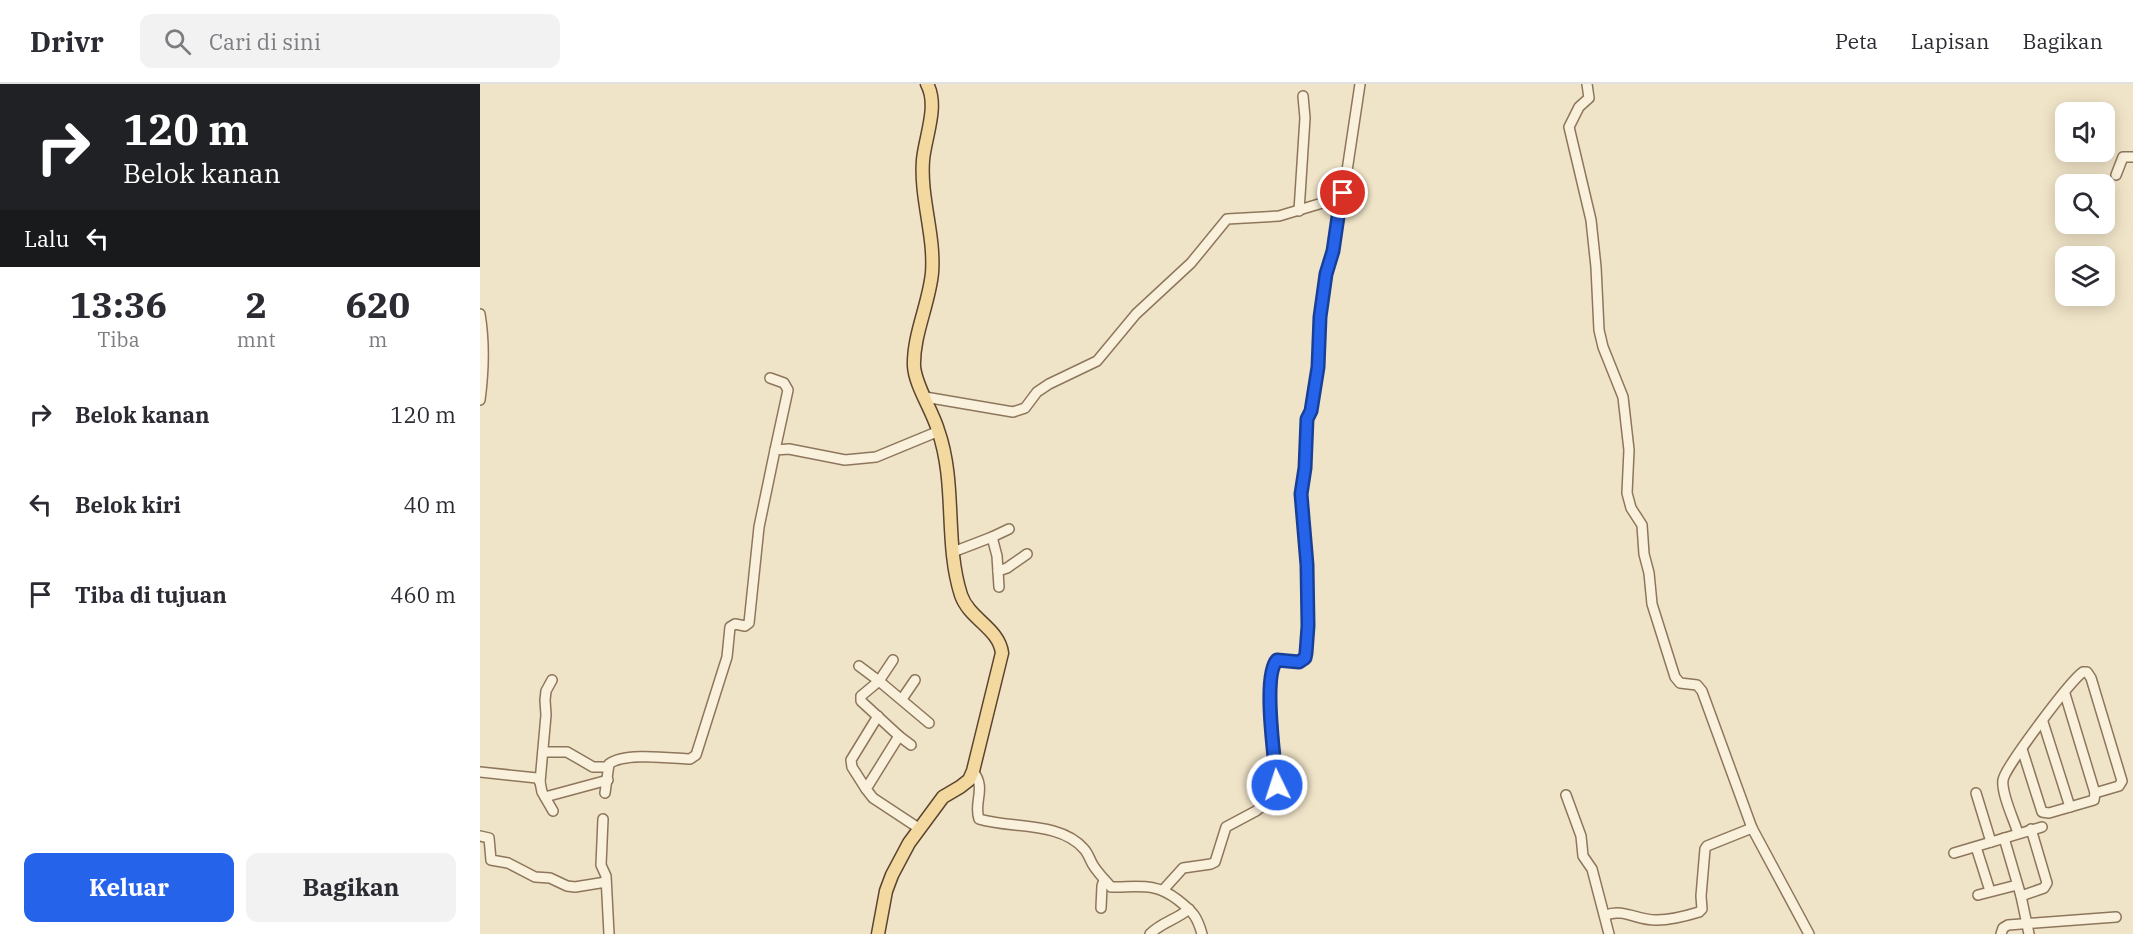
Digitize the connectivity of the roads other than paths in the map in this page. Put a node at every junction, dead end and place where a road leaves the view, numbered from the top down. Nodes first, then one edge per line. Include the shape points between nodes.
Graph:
1 (927, 84) edge
2 (1360, 84) edge
3 (1587, 84) edge
4 (1303, 96) dead end
5 (2133, 157) edge
6 (2116, 175) dead end
7 (1341, 196) junction
8 (1299, 211) junction
9 (480, 314) edge
10 (770, 378) dead end
11 (925, 397) junction
12 (480, 400) edge
13 (939, 431) junction
14 (775, 450) junction
15 (1009, 529) dead end
16 (992, 537) junction
17 (953, 552) junction
18 (1027, 554) dead end
19 (998, 571) junction
20 (999, 587) dead end
21 (893, 660) dead end
22 (859, 666) dead end
23 (552, 680) dead end
24 (915, 680) dead end
25 (879, 681) junction
26 (2065, 694) junction
27 (902, 699) junction
28 (878, 716) junction
29 (2043, 722) junction
30 (929, 723) dead end
31 (899, 736) junction
32 (911, 745) dead end
33 (2022, 749) junction
34 (543, 753) junction
35 (608, 767) junction
36 (973, 771) junction
37 (480, 772) edge
38 (608, 780) junction
39 (540, 782) junction
40 (866, 789) junction
41 (605, 793) dead end
42 (1976, 793) dead end
43 (2095, 793) junction
44 (1566, 795) dead end
45 (545, 797) junction
46 (2070, 807) junction
47 (553, 811) dead end
48 (603, 819) dead end
49 (2043, 827) dead end
50 (1752, 828) junction
51 (920, 829) junction
52 (2031, 829) junction
53 (2018, 833) junction
54 (480, 836) edge
55 (2004, 838) junction
56 (1990, 842) junction
57 (1976, 847) junction
58 (1954, 853) dead end
59 (1104, 880) junction
60 (606, 882) junction
61 (2017, 885) junction
62 (1164, 890) junction
63 (1990, 891) junction
64 (1978, 895) dead end
65 (2021, 896) junction
66 (1101, 908) dead end
67 (1189, 909) junction
68 (1606, 915) junction
69 (2116, 917) dead end
70 (2058, 922) junction
71 (2028, 929) edge
72 (609, 934) edge
73 (878, 934) edge
74 (1150, 934) edge
75 (1202, 934) edge
76 (1609, 934) edge
77 (1809, 934) edge
78 (2001, 934) edge
79 (2059, 934) edge

1 - 11 main road via 931,99 922,179 932,264 915,361 917,382
2 - 7 street
3 - 50 street via 1589,98 1569,126 1591,220 1599,330 1623,397 1629,450 1627,493 1642,525 1652,603 1676,677 1680,683 1697,685 1702,691
4 - 8 street
5 - 6 street via 2121,159
7 - 8 street
7 - 62 street via 1320,317 1318,367 1307,419 1301,494 1307,565 1306,653 1299,662 1277,660 1273,666 1270,699 1277,785 1271,799 1226,827 1215,862 1184,867
8 - 11 street via 1227,219 1191,263 1136,314 1097,361 1049,384 1025,408 1013,412
9 - 12 street via 485,361
10 - 14 street via 784,383 788,390
11 - 13 main road
13 - 14 street via 876,457 845,460
13 - 17 main road via 948,471
14 - 35 street via 759,527 749,623 730,627 727,657 696,755 690,759 624,758 610,762
15 - 16 street
16 - 17 street
16 - 19 street
17 - 36 main road via 965,604 996,638 1002,653
18 - 19 street
19 - 20 street
21 - 25 street
22 - 25 street
23 - 34 street via 545,700
24 - 27 street
25 - 27 street
25 - 28 street via 861,699
26 - 29 street
26 - 43 street
26 - 43 street via 2080,674 2089,674 2122,781 2119,786
27 - 30 street
28 - 31 street
28 - 40 street via 851,760
29 - 33 street
29 - 46 street
31 - 32 street
31 - 40 street
33 - 46 street via 2042,812
33 - 53 street via 2003,780
34 - 35 street via 567,752 593,767
34 - 39 street
35 - 38 street
36 - 51 main road via 969,780 943,797
36 - 59 street via 979,779 979,819 1072,838 1085,849
37 - 39 street via 520,775
38 - 41 street
38 - 45 street
39 - 45 street
40 - 51 street via 873,798
42 - 56 street
43 - 46 street via 2094,800
44 - 68 street via 1581,836 1583,856 1592,869
45 - 47 street
48 - 60 street via 602,865
49 - 52 street
50 - 68 street via 1705,849 1699,912 1657,920 1619,912
50 - 77 street
51 - 73 main road via 892,875
52 - 53 street
52 - 65 street via 2047,883 2044,888
53 - 55 street
54 - 60 street via 489,838 491,860 508,863 535,877 574,886
55 - 56 street
55 - 61 street
56 - 57 street
57 - 58 street
57 - 63 street
59 - 62 street via 1111,886
59 - 66 street
60 - 72 street
61 - 63 street
61 - 65 street
62 - 67 street
63 - 64 street
65 - 71 street
67 - 74 street
67 - 75 street via 1197,917
68 - 76 street
69 - 70 street
70 - 71 street
70 - 79 street
71 - 78 street via 2008,925

